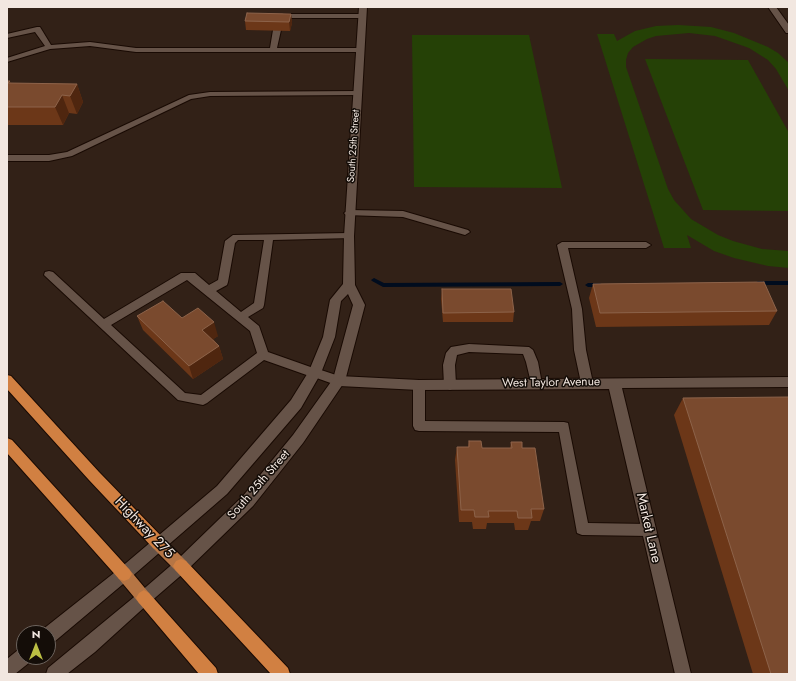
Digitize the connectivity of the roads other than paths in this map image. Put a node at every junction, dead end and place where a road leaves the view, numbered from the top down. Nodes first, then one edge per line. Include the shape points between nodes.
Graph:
1 (772, 7) edge
2 (362, 12) edge
3 (789, 31) edge
4 (7, 36) edge
5 (49, 47) junction
6 (273, 50) junction
7 (360, 50) junction
8 (7, 60) edge
9 (357, 93) junction
10 (7, 158) edge
11 (349, 213) junction
12 (465, 232) dead end
13 (349, 236) junction
14 (269, 237) junction
15 (646, 245) dead end
16 (49, 275) dead end
17 (349, 285) junction
18 (208, 290) junction
19 (241, 317) junction
20 (103, 325) junction
21 (263, 355) junction
22 (315, 373) junction
23 (7, 380) edge
24 (338, 381) junction
25 (789, 382) edge
26 (587, 383) junction
27 (614, 383) junction
28 (419, 384) junction
29 (450, 384) junction
30 (536, 384) junction
31 (7, 444) edge
32 (649, 530) junction
33 (158, 543) junction
34 (181, 566) junction
35 (124, 574) junction
36 (144, 598) junction
37 (56, 629) edge
38 (16, 663) edge
39 (7, 670) edge
40 (54, 674) edge
41 (210, 674) edge
42 (282, 674) edge
43 (682, 674) edge

1 - 3 main road
2 - 6 lane via 284,16 280,18
2 - 7 main road, South 25th Street
4 - 5 lane via 37,29
5 - 6 lane via 90,44 136,50
5 - 8 lane
6 - 7 lane
7 - 9 main road, South 25th Street
9 - 10 lane via 210,94 189,98 69,154 50,158
9 - 11 main road, South 25th Street
11 - 12 lane via 403,214
11 - 13 main road, South 25th Street
13 - 14 lane
13 - 17 main road, South 25th Street
14 - 18 lane via 236,237 230,241 223,282
14 - 19 lane via 259,305
15 - 26 lane via 562,245 577,309 580,350
16 - 20 lane
17 - 22 main road via 336,300 329,337
17 - 24 main road, South 25th Street via 359,305
18 - 19 lane
18 - 20 lane via 192,276 185,276
19 - 21 lane via 255,329
20 - 21 lane via 182,397 203,400
21 - 22 lane
22 - 24 main road, West Taylor Avenue
22 - 33 main road via 296,404 222,490
23 - 33 highway, Highway 275
24 - 28 main road, West Taylor Avenue
24 - 34 main road, South 25th Street via 298,439 248,501
25 - 27 main road, West Taylor Avenue
26 - 27 main road, West Taylor Avenue
26 - 30 main road, West Taylor Avenue
27 - 32 main road, Market Lane
28 - 29 main road, West Taylor Avenue
28 - 32 lane via 419,426 564,426 582,529
29 - 30 main road, West Taylor Avenue
29 - 30 lane via 449,365 452,353 455,350 469,348 525,350 532,362
31 - 35 highway
32 - 43 main road, Market Lane
33 - 34 main road, Highway 275
33 - 35 main road
34 - 36 main road, South 25th Street
34 - 42 highway, Highway 275
35 - 36 main road
35 - 37 main road
36 - 40 main road, South 25th Street
36 - 41 highway
38 - 39 main road

